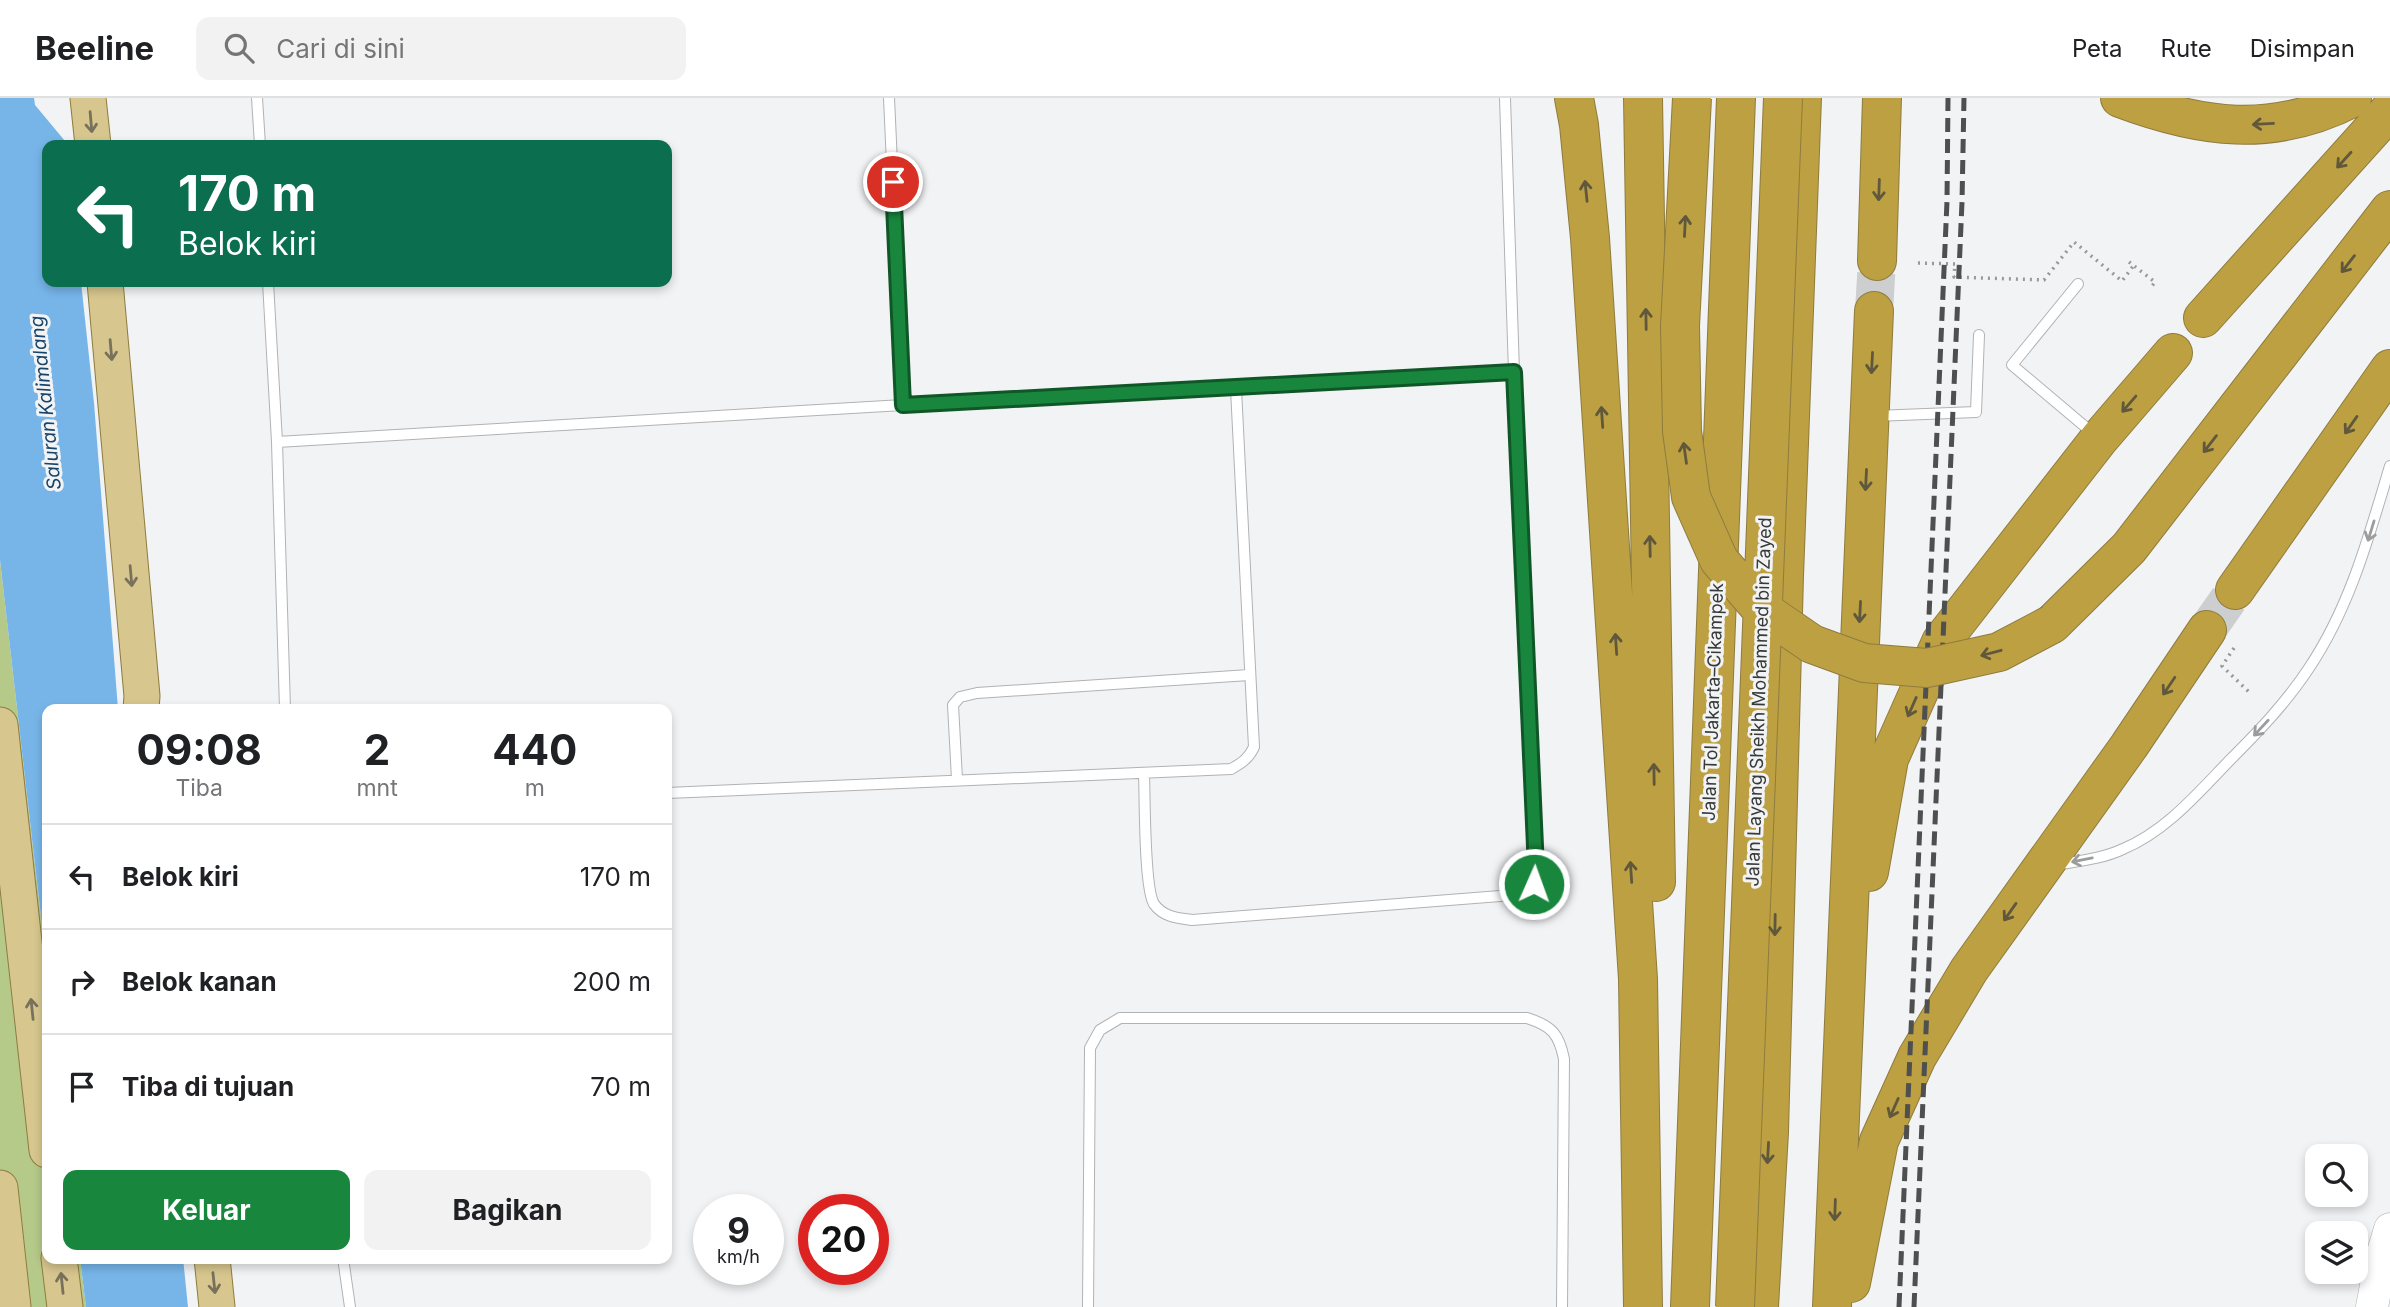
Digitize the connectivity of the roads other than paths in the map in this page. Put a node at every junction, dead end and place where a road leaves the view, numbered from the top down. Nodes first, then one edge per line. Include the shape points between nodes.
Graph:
1 (89, 98) edge
2 (257, 98) edge
3 (889, 98) edge
4 (1505, 98) edge
5 (1574, 98) edge
6 (1643, 98) edge
7 (1692, 98) edge
8 (1736, 98) edge
9 (1759, 98) edge
10 (1783, 98) edge
11 (1802, 98) edge
12 (1882, 98) edge
13 (2120, 98) edge
14 (2351, 98) edge
15 (2390, 110) edge
16 (93, 140) edge
17 (260, 140) edge
18 (2390, 210) edge
19 (1877, 261) tunnel mouth
20 (2078, 284) dead end
21 (105, 287) edge
22 (268, 287) edge
23 (1874, 310) tunnel mouth
24 (2203, 318) dead end
25 (1979, 335) dead end
26 (2173, 353) dead end
27 (2390, 369) edge
28 (1514, 372) junction
29 (1236, 388) junction
30 (903, 405) junction
31 (1869, 416) junction
32 (2099, 439) junction
33 (277, 442) junction
34 (2390, 466) edge
35 (2235, 590) tunnel mouth
36 (2221, 639) tunnel mouth
37 (1249, 675) junction
38 (143, 704) edge
39 (285, 704) edge
40 (0, 725) edge
41 (1144, 774) junction
42 (957, 779) junction
43 (672, 793) edge
44 (2041, 868) junction
45 (1843, 1019) junction
46 (42, 1105) edge
47 (0, 1188) edge
48 (2390, 1229) edge
49 (60, 1264) edge
50 (213, 1264) edge
51 (344, 1264) edge
52 (13, 1307) edge
53 (65, 1307) edge
54 (217, 1307) edge
55 (350, 1307) edge
56 (1088, 1307) edge
57 (1562, 1307) edge
58 (1643, 1307) edge
59 (1690, 1307) edge
60 (1713, 1307) edge
61 (1735, 1307) edge
62 (1759, 1307) edge
63 (1832, 1307) edge
64 (1847, 1307) edge
65 (2372, 1307) edge

1 -> 16 main road
2 - 17 lane
3 - 30 lane
4 - 28 lane
58 -> 5 highway via 1637,979 1591,253
58 -> 6 highway via 1658,1013
18 -> 7 highway, bridge via 2129,548 2052,624 1999,652 1927,668 1864,663 1812,644 1761,609 1719,559 1690,497 1682,431 1680,326
8 - 59 highway, Jalan Tol Jakarta–Cikampek
9 - 60 highway, Jalan Layang Sheikh Mohammed bin Zayed
10 - 61 highway, Jalan Layang Sheikh Mohammed bin Zayed, bridge
11 -> 62 highway via 1769,1132
12 -> 19 highway
14 -> 13 highway via 2275,124 2238,125 2198,122
15 -> 24 highway
20 - 32 lane via 2012,365
21 -> 38 main road
22 - 33 lane
23 -> 31 highway
25 - 31 lane via 1976,412
26 -> 32 highway
27 -> 35 highway
28 - 29 lane
28 - 41 lane via 1536,869 1534,884 1527,892 1192,920 1166,915 1153,903 1148,882
29 - 30 lane
29 - 37 lane
30 - 33 lane
31 -> 45 highway
32 -> 45 highway via 1941,642 1889,759
33 - 39 lane
34 -> 44 lane via 2368,542 2337,620 2310,667 2274,713 2184,808 2144,839 2104,856
36 -> 44 highway via 2129,746
37 - 41 lane via 1254,747 1250,756 1231,769
37 - 42 lane via 960,697 953,705
46 -> 40 main road
41 - 42 lane
42 - 43 lane
44 -> 64 highway via 1963,980 1917,1057 1885,1129
45 -> 63 highway
47 - 52 main road
48 - 65 street
53 -> 49 main road
50 -> 54 main road
51 - 55 lane
56 - 57 lane via 1090,1048 1100,1030 1120,1018 1527,1018 1543,1023 1560,1038 1564,1059

